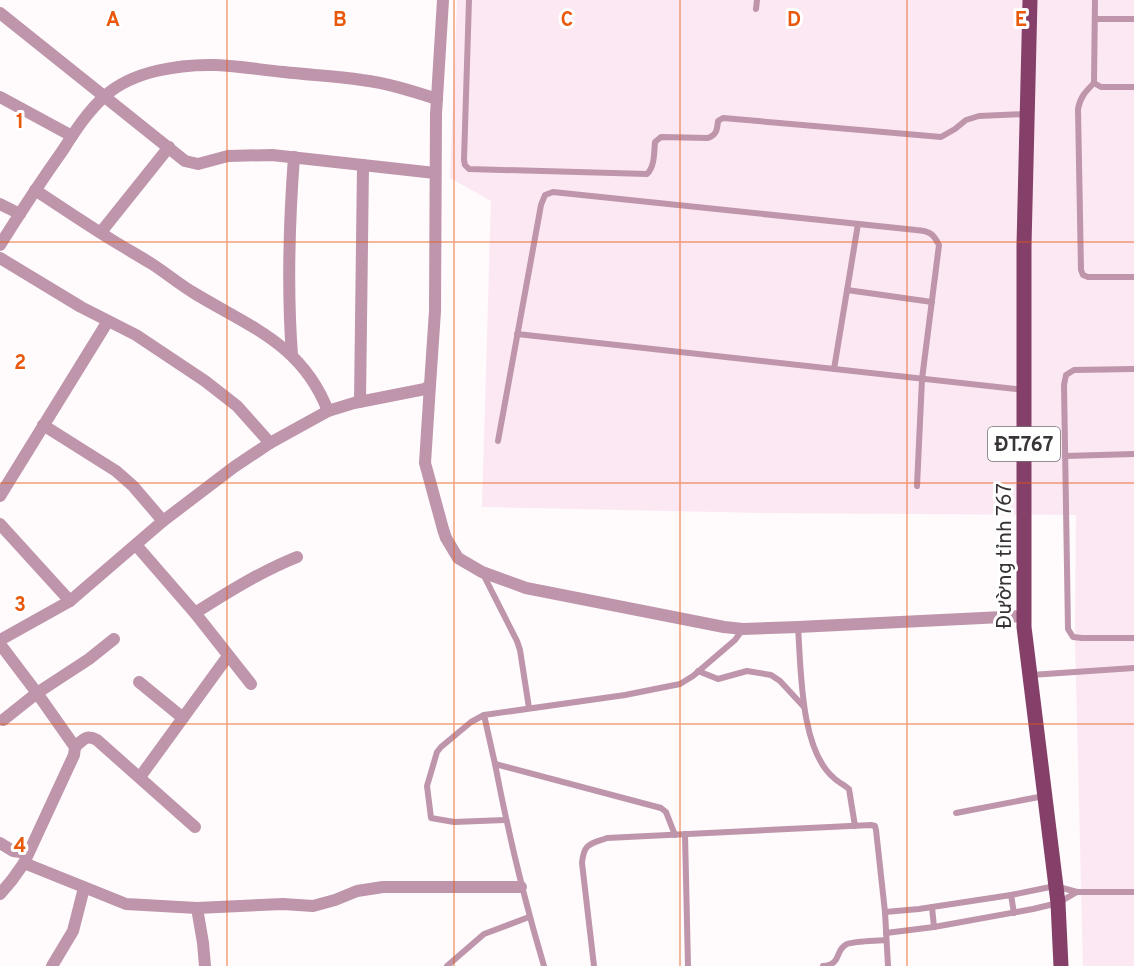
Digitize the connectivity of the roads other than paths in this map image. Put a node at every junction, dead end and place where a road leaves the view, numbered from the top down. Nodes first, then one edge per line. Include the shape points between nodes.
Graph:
1 (443, 0) edge
2 (469, 0) edge
3 (757, 0) edge
4 (1030, 0) edge
5 (1095, 0) edge
6 (756, 9) dead end
7 (0, 13) edge
8 (1095, 20) junction
9 (1134, 20) edge
10 (1094, 83) junction
11 (1134, 87) edge
12 (104, 96) junction
13 (0, 97) edge
14 (437, 99) junction
15 (1027, 114) junction
16 (72, 136) junction
17 (169, 147) junction
18 (294, 157) junction
19 (363, 165) junction
20 (435, 173) junction
21 (35, 190) junction
22 (0, 204) edge
23 (20, 214) junction
24 (858, 224) junction
25 (100, 232) junction
26 (0, 245) edge
27 (0, 258) edge
28 (1134, 277) edge
29 (847, 290) junction
30 (932, 302) junction
31 (108, 321) junction
32 (518, 334) junction
33 (292, 355) junction
34 (834, 369) junction
35 (1134, 369) edge
36 (922, 379) junction
37 (430, 385) junction
38 (1024, 390) junction
39 (360, 402) junction
40 (328, 411) junction
41 (43, 425) junction
42 (498, 441) dead end
43 (270, 443) junction
44 (1134, 454) edge
45 (1065, 456) junction
46 (917, 486) dead end
47 (0, 496) edge
48 (163, 521) junction
49 (0, 524) edge
50 (136, 545) junction
51 (297, 557) dead end
52 (482, 572) junction
53 (70, 601) junction
54 (195, 613) junction
55 (1024, 616) junction
56 (798, 627) junction
57 (743, 629) junction
58 (1134, 638) edge
59 (114, 639) dead end
60 (0, 642) edge
61 (228, 656) junction
62 (1134, 668) edge
63 (698, 672) junction
64 (1030, 675) junction
65 (139, 682) dead end
66 (251, 684) dead end
67 (37, 693) junction
68 (529, 708) junction
69 (804, 708) junction
70 (484, 715) junction
71 (183, 718) junction
72 (3, 720) dead end
73 (75, 747) junction
74 (495, 764) junction
75 (140, 777) junction
76 (1044, 796) junction
77 (956, 813) dead end
78 (506, 820) junction
79 (855, 826) junction
80 (195, 827) dead end
81 (686, 834) junction
82 (675, 835) junction
83 (0, 843) edge
84 (26, 858) junction
85 (1055, 886) junction
86 (521, 887) junction
87 (84, 888) junction
88 (1077, 892) junction
89 (1134, 892) edge
90 (0, 894) edge
91 (1011, 895) junction
92 (1058, 903) junction
93 (932, 907) junction
94 (197, 908) junction
95 (885, 912) junction
96 (1014, 913) junction
97 (529, 917) junction
98 (934, 927) junction
99 (886, 936) junction
100 (52, 966) edge
101 (205, 966) edge
102 (447, 966) edge
103 (544, 966) edge
104 (594, 966) edge
105 (688, 966) edge
106 (823, 966) edge
107 (888, 966) edge
108 (1061, 966) edge

1 - 14 street
2 - 15 lane via 464,160 469,169 647,174 658,139 708,138 717,132 718,121 723,118 941,137 979,116
3 - 6 lane
4 - 15 main road, Đường tỉnh 767 / ĐT.767
5 - 8 lane
7 - 12 street
8 - 9 lane
8 - 10 lane
10 - 11 lane via 1101,87
10 - 28 lane via 1084,93 1078,109 1081,270 1088,277
12 - 14 street via 149,73 216,65 363,80
12 - 16 street
12 - 17 street
13 - 16 street
14 - 20 street
15 - 38 main road, Đường tỉnh 767 / ĐT.767
16 - 21 street
17 - 18 street via 193,164 228,156
17 - 25 street
18 - 19 street
18 - 33 street via 288,267
19 - 20 street
19 - 39 street
20 - 37 street via 435,311
21 - 23 street
21 - 25 street
22 - 23 street
23 - 26 street
24 - 29 lane
24 - 30 lane via 927,231 935,237 939,245
24 - 32 lane via 553,192 545,195 541,205
25 - 33 street via 270,337
27 - 31 street
29 - 30 lane
29 - 34 lane
30 - 36 lane
31 - 41 street
31 - 43 street via 205,381 237,406
32 - 34 lane
32 - 42 lane
33 - 40 street via 319,388
34 - 36 lane
35 - 45 lane via 1074,370 1066,375
36 - 38 lane
36 - 46 lane
37 - 39 street
37 - 52 street via 425,463 443,529 458,558
38 - 55 main road, Đường tỉnh 767 / ĐT.767
39 - 40 street
40 - 43 street
41 - 47 street
41 - 48 street via 126,479
43 - 48 street
44 - 45 lane
45 - 58 lane via 1068,629 1073,637 1082,639
48 - 50 street
49 - 53 street
50 - 53 street
50 - 54 street
51 - 54 street via 244,582
52 - 57 street via 534,590
52 - 68 lane via 517,641
53 - 60 street
54 - 61 street
55 - 56 street
55 - 64 main road, Đường tỉnh 767 / ĐT.767
56 - 57 street
56 - 69 lane
57 - 63 lane
59 - 67 street
60 - 67 street
61 - 66 street
61 - 71 street
62 - 64 lane
63 - 68 lane via 672,686
63 - 69 lane via 718,679 747,671 771,675
64 - 76 main road, Đường tỉnh 767 / ĐT.767
65 - 71 street
67 - 72 street
67 - 73 street
68 - 70 lane
69 - 79 lane via 820,760 834,779 849,789
70 - 74 lane
70 - 78 lane via 437,752 427,786 431,818 454,822
71 - 75 street
73 - 75 street via 92,737
73 - 84 street
74 - 78 lane
74 - 82 lane via 661,808
75 - 80 street
76 - 77 lane
76 - 85 main road, Đường tỉnh 767 / ĐT.767
78 - 86 lane
79 - 81 lane
79 - 95 lane via 875,826
81 - 82 lane
81 - 105 lane
82 - 104 lane via 607,838 589,844 583,852
83 - 84 street
84 - 87 street
84 - 90 street
85 - 88 lane
85 - 91 lane
85 - 92 main road, Đường tỉnh 767 / ĐT.767
86 - 94 street via 383,886 313,906
86 - 97 lane
87 - 94 street via 126,904
87 - 100 street via 73,932
88 - 89 lane
88 - 92 lane
91 - 93 lane
91 - 96 lane
92 - 96 lane
92 - 108 main road, Đường tỉnh 767 / ĐT.767
93 - 95 lane
93 - 98 lane
94 - 101 street
95 - 99 lane
96 - 98 lane
97 - 102 lane via 484,934
97 - 103 lane
98 - 99 lane
99 - 106 lane via 847,944 834,963
99 - 107 lane

